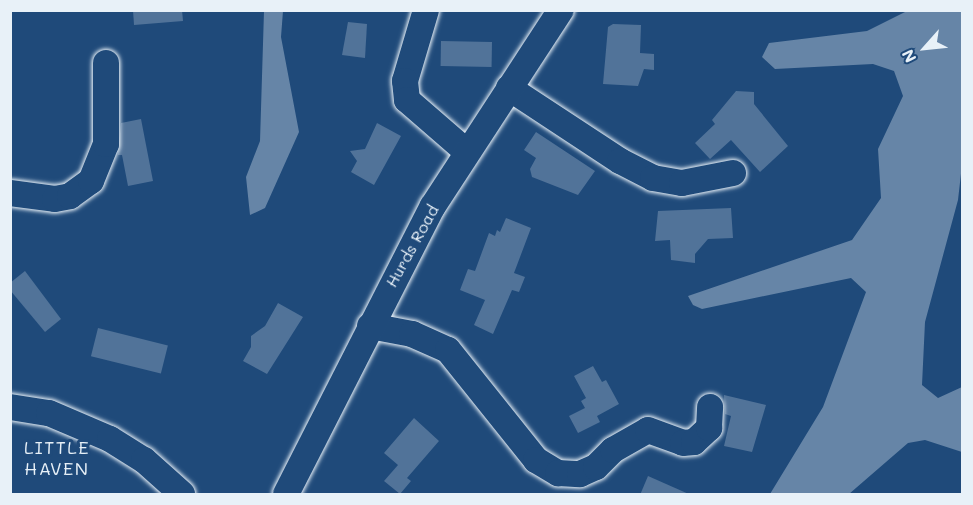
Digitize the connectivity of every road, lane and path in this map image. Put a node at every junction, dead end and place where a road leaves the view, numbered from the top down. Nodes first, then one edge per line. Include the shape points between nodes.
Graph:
1 (426, 10) edge
2 (561, 10) edge
3 (106, 63) dead end
4 (509, 88) junction
5 (467, 152) junction
6 (733, 173) dead end
7 (10, 193) edge
8 (370, 326) junction
9 (10, 407) edge
10 (710, 407) dead end
11 (182, 495) edge
12 (286, 495) edge

1 - 5 street via 405,81 407,100
2 - 4 street, Hurds Road
3 - 7 street via 106,144 91,181 70,196 56,199
4 - 5 street, Hurds Road
4 - 6 street via 620,161 653,178 682,183
5 - 8 street, Hurds Road
8 - 10 street via 412,333 448,350 536,460 558,473 580,474 596,467 613,450 648,430 683,443 694,442 709,428
8 - 12 street, Hurds Road
9 - 11 street via 49,413 110,439 144,460

